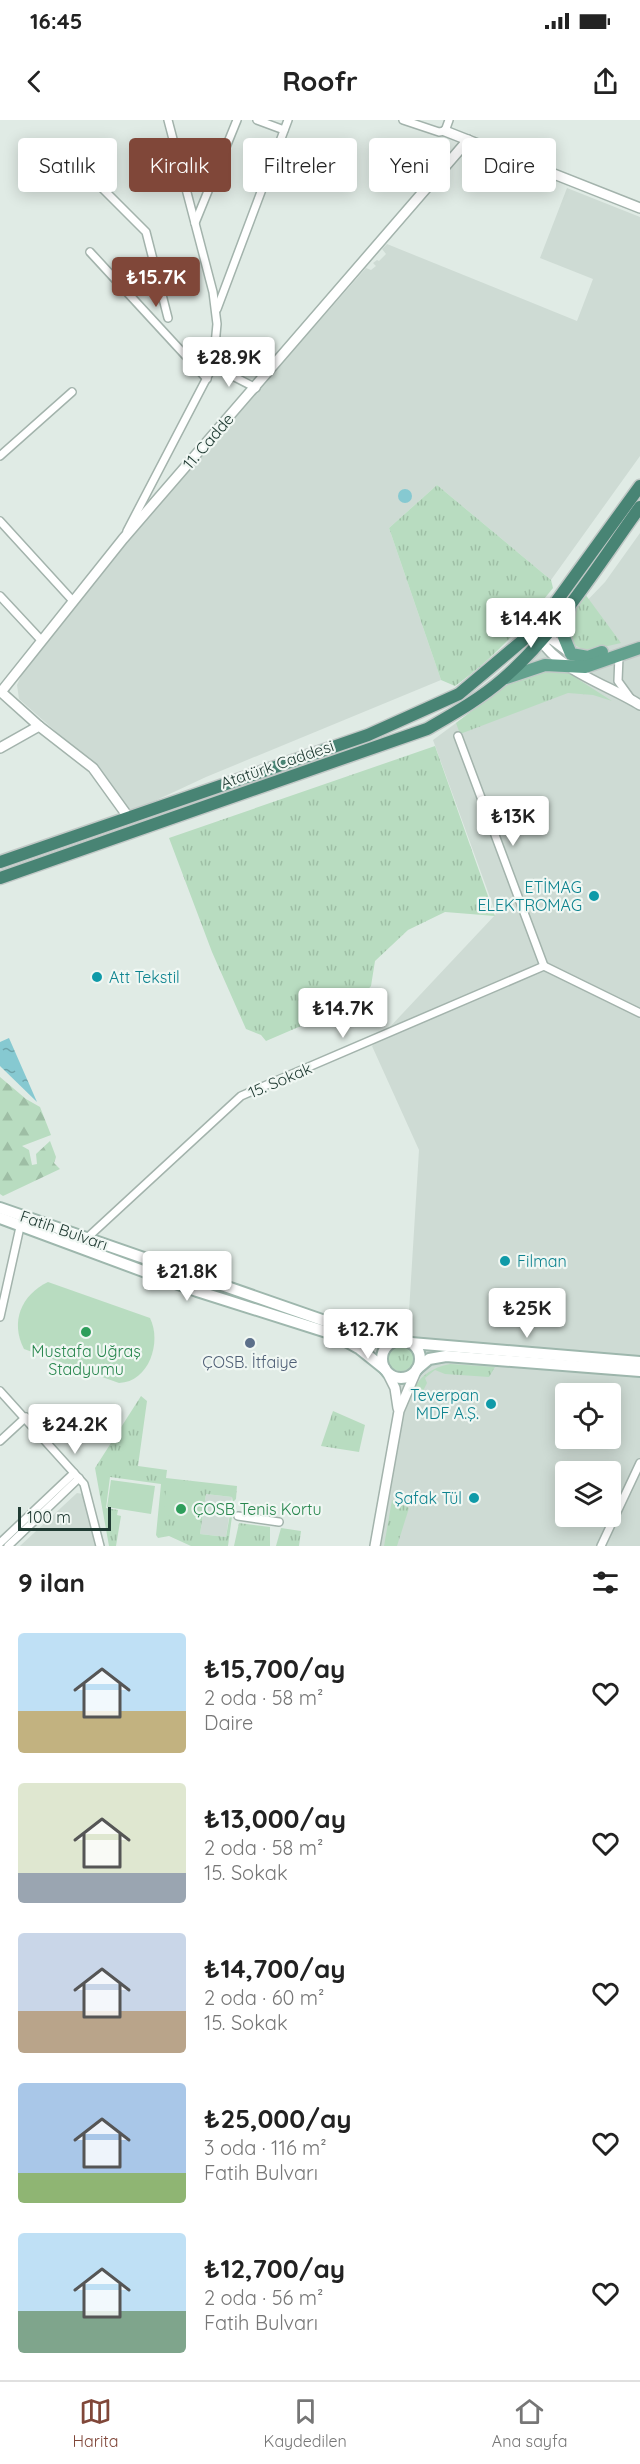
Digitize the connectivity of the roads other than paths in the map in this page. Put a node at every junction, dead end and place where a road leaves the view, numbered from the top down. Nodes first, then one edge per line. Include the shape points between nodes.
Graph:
1 (168, 120) edge
2 (237, 120) edge
3 (257, 120) edge
4 (288, 120) edge
5 (403, 120) edge
6 (448, 120) edge
7 (284, 130) junction
8 (445, 131) junction
9 (463, 138) edge
10 (462, 147) edge
11 (556, 175) edge
12 (106, 192) edge
13 (640, 208) edge
14 (195, 223) junction
15 (90, 252) dead end
16 (216, 311) junction
17 (168, 318) dead end
18 (213, 366) junction
19 (207, 379) junction
20 (256, 388) junction
21 (72, 392) dead end
22 (1, 454) edge
23 (640, 486) edge
24 (640, 507) edge
25 (0, 521) edge
26 (123, 539) junction
27 (0, 596) edge
28 (73, 601) junction
29 (571, 601) junction
30 (548, 613) junction
31 (528, 636) junction
32 (640, 639) edge
33 (41, 640) junction
34 (542, 640) junction
35 (640, 648) edge
36 (620, 655) junction
37 (570, 659) junction
38 (588, 667) junction
39 (503, 679) junction
40 (0, 691) edge
41 (636, 702) edge
42 (39, 726) junction
43 (458, 736) dead end
44 (0, 748) edge
45 (129, 818) junction
46 (0, 862) edge
47 (0, 878) edge
48 (544, 966) junction
49 (640, 1013) edge
50 (0, 1208) edge
51 (0, 1218) edge
52 (20, 1227) junction
53 (87, 1238) junction
54 (0, 1317) edge
55 (407, 1341) junction
56 (640, 1362) edge
57 (417, 1369) junction
58 (386, 1370) junction
59 (640, 1371) edge
60 (0, 1391) edge
61 (399, 1411) junction
62 (26, 1417) junction
63 (0, 1442) edge
64 (640, 1463) edge
65 (77, 1475) junction
66 (238, 1516) dead end
67 (279, 1522) dead end
68 (4, 1542) edge
69 (100, 1546) edge
70 (375, 1546) edge
71 (601, 1546) edge

1 - 14 street
2 - 14 street
3 - 7 street
4 - 7 street
5 - 8 street
6 - 8 street
7 - 16 street
8 - 9 street
10 - 20 street, 11. Cadde
11 - 13 street
12 - 17 street via 147,232
14 - 16 street
15 - 19 street
16 - 18 street
18 - 19 street
18 - 20 street
19 - 26 street
20 - 26 street, 11. Cadde
21 - 22 street
23 - 30 highway
24 - 29 highway, Atatürk Caddesi
25 - 28 street
26 - 28 street, 11. Cadde
27 - 33 street
28 - 33 street, 11. Cadde
29 - 34 highway, Atatürk Caddesi
29 - 37 main road via 564,637
30 - 31 highway
30 - 34 street
31 - 34 street
31 - 45 highway via 459,694 431,707 368,735
32 - 38 main road
33 - 40 street, 11. Cadde
34 - 37 street via 546,649
34 - 39 highway, Atatürk Caddesi
35 - 36 main road
36 - 38 main road
36 - 41 street via 618,681
37 - 38 main road
37 - 39 main road
38 - 41 street
39 - 47 highway, Atatürk Caddesi via 427,729
40 - 42 street
42 - 44 street
42 - 45 street via 93,768
43 - 48 street
45 - 46 highway
48 - 49 street
48 - 53 street, 15. Sokak via 241,1096
50 - 53 main road, Fatih Bulvarı
51 - 52 main road, Fatih Bulvarı
52 - 54 street
52 - 58 main road, Fatih Bulvarı via 223,1300 333,1334
53 - 55 main road, Fatih Bulvarı via 348,1329 386,1340
55 - 56 main road, Fatih Bulvarı
55 - 57 main road via 419,1354
55 - 58 main road via 390,1343 385,1348 382,1357
57 - 58 main road via 401,1377
57 - 59 main road via 429,1359 446,1356
57 - 61 street
58 - 61 street via 395,1388
60 - 62 street
61 - 70 street
62 - 63 street
62 - 65 street
64 - 71 street
65 - 68 street
65 - 69 street via 86,1487
66 - 67 street

